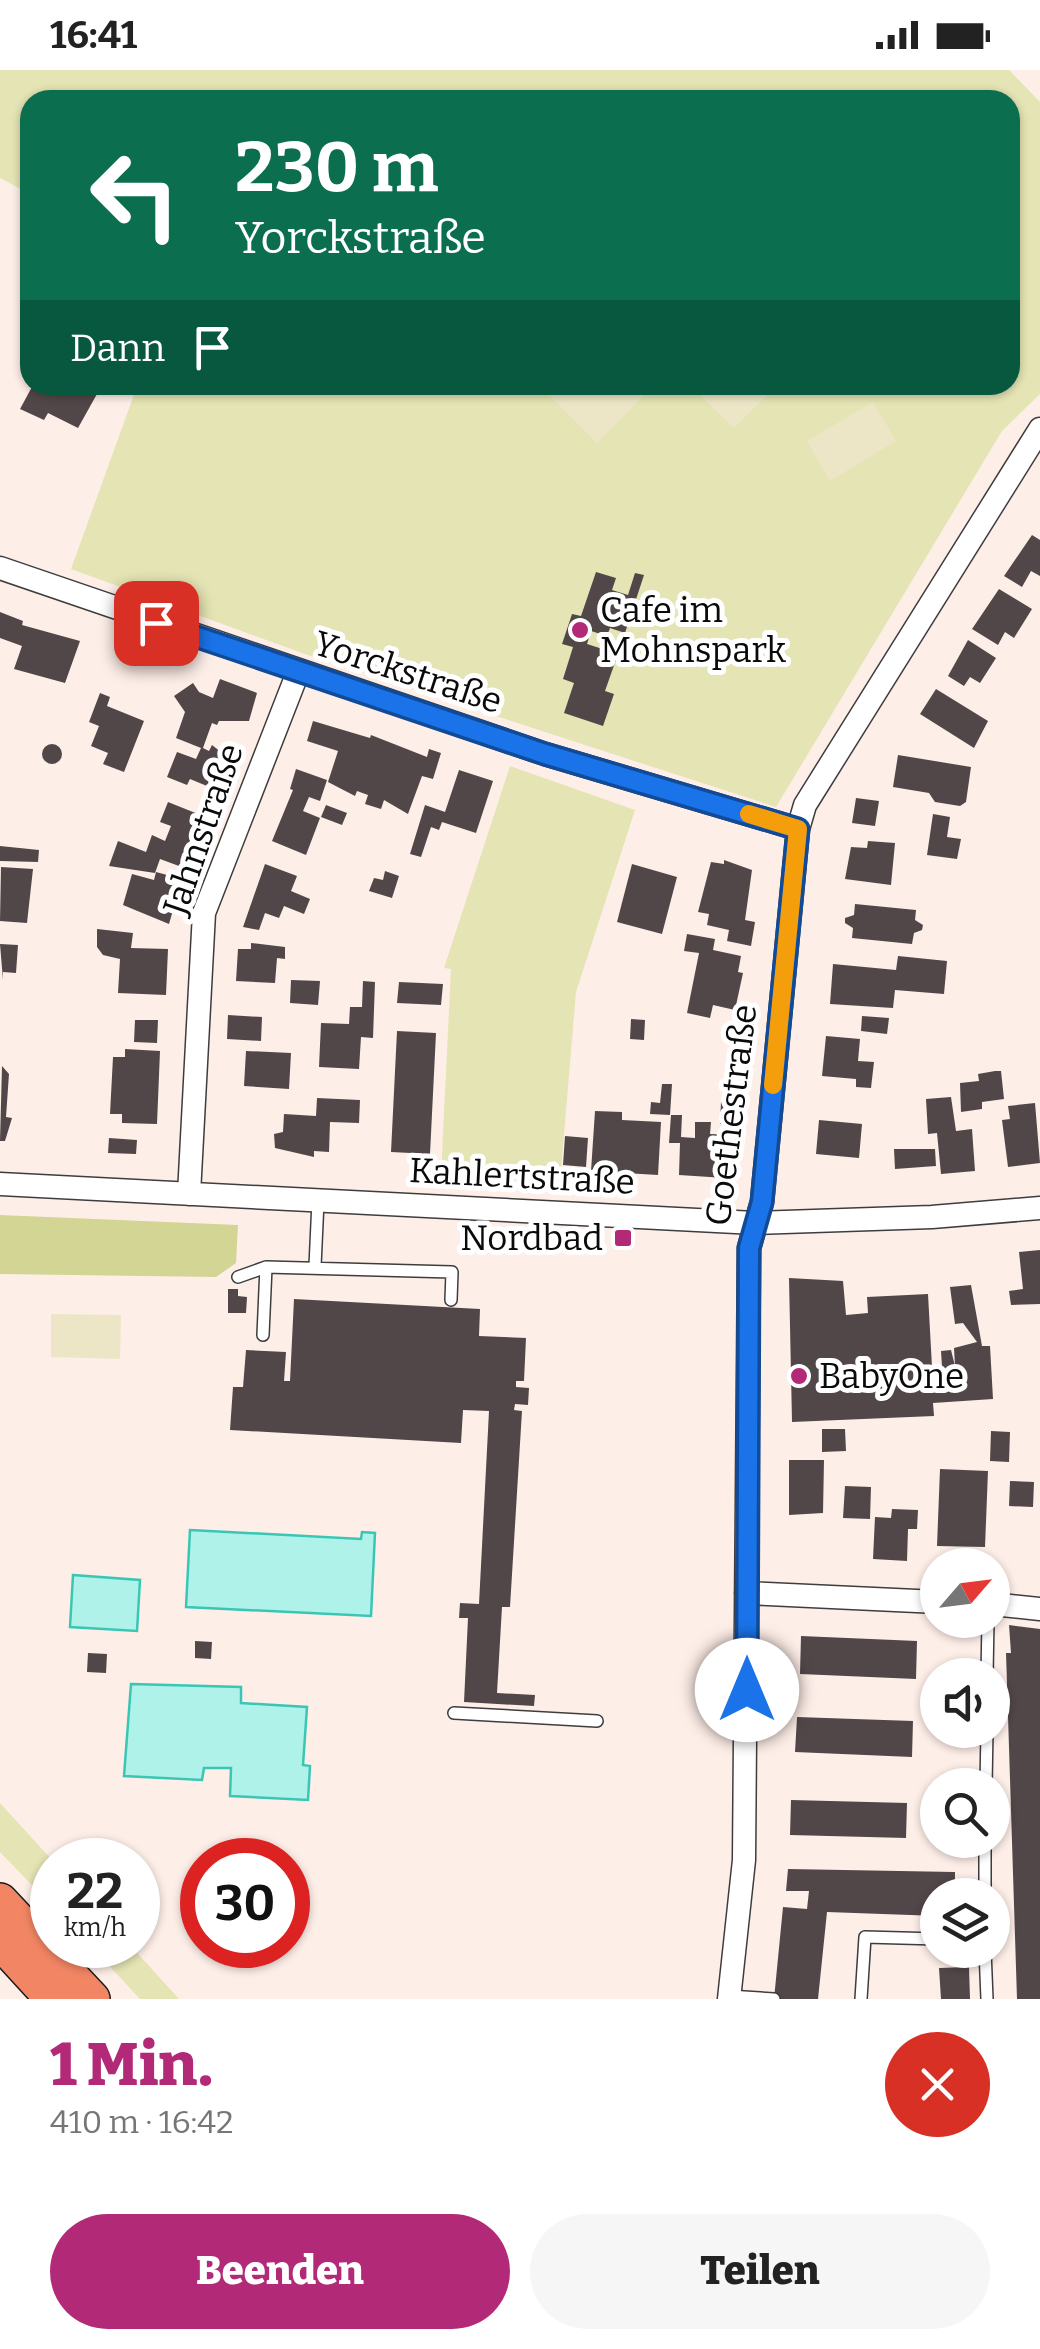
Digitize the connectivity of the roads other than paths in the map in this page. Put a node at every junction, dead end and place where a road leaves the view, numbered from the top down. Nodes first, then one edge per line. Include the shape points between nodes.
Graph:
1 (1040, 428) edge
2 (0, 568) edge
3 (298, 672) junction
4 (798, 829) junction
5 (0, 1184) edge
6 (189, 1194) junction
7 (318, 1198) junction
8 (1040, 1208) edge
9 (754, 1223) junction
10 (315, 1266) junction
11 (266, 1267) junction
12 (238, 1277) dead end
13 (451, 1300) dead end
14 (263, 1335) dead end
15 (746, 1593) junction
16 (920, 1601) edge
17 (1010, 1606) edge
18 (1040, 1610) edge
19 (454, 1713) dead end
20 (598, 1721) dead end
21 (0, 1901) edge
22 (920, 1938) edge
23 (0, 1941) edge
24 (985, 1968) edge
25 (729, 1997) edge
26 (53, 1999) edge
27 (92, 1999) edge
28 (774, 1999) edge
29 (862, 1999) edge
30 (986, 1999) edge

1 - 4 street, Goethestraße via 805,805
2 - 3 street, Yorckstraße
3 - 4 street, Yorckstraße
3 - 6 street, Jahnstraße via 204,913
4 - 9 street, Goethestraße via 762,1197
5 - 6 street, Kahlertstraße
6 - 7 street, Kahlertstraße
7 - 9 street, Kahlertstraße
7 - 10 lane
8 - 9 street, Kahlertstraße
9 - 15 street, Goethestraße
10 - 11 lane
10 - 13 lane via 452,1272
11 - 12 lane
11 - 14 lane
15 - 16 street
15 - 25 street, Goethestraße via 744,1860
17 - 18 street
19 - 20 lane
21 - 27 main road
22 - 29 lane via 864,1936
23 - 26 main road
24 - 30 lane
25 - 28 lane

